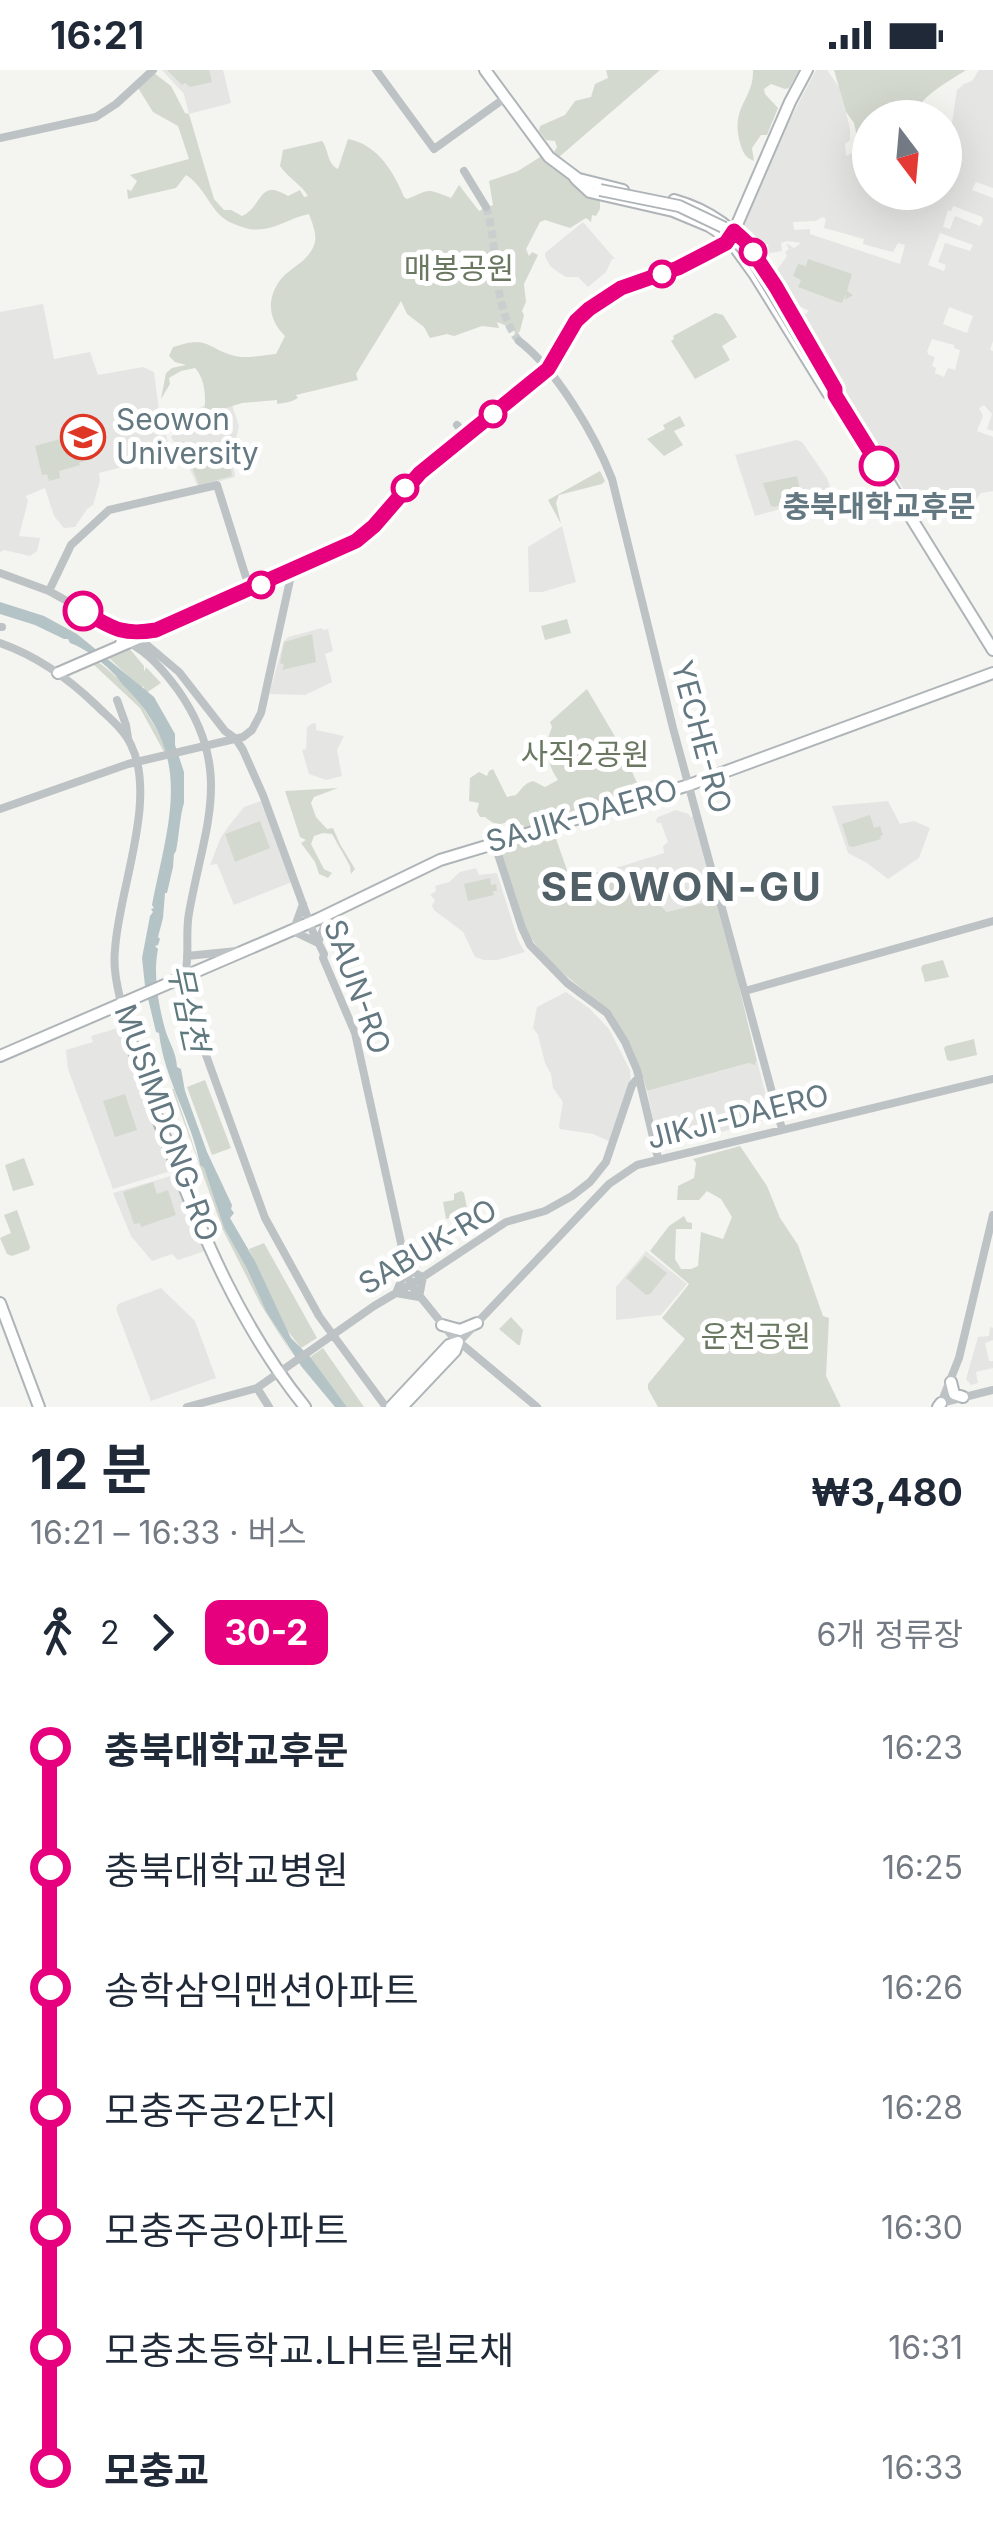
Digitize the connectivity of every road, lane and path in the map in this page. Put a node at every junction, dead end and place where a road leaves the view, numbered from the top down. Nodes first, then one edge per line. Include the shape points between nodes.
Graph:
1 (153, 70) edge
2 (376, 70) edge
3 (485, 70) edge
4 (807, 70) edge
5 (493, 82) junction
6 (505, 98) junction
7 (488, 110) junction
8 (517, 115) junction
9 (0, 138) edge
10 (464, 172) dead end
11 (576, 178) junction
12 (486, 207) tunnel mouth
13 (741, 213) junction
14 (715, 217) junction
15 (715, 230) junction
16 (731, 235) junction
17 (713, 250) junction
18 (739, 252) junction
19 (519, 341) tunnel mouth
20 (548, 369) junction
21 (835, 395) junction
22 (457, 424) dead end
23 (467, 436) junction
24 (292, 571) junction
25 (0, 572) edge
26 (250, 590) junction
27 (50, 591) junction
28 (158, 630) junction
29 (120, 632) junction
30 (0, 642) edge
31 (128, 643) junction
32 (993, 650) edge
33 (67, 671) junction
34 (992, 674) edge
35 (75, 687) junction
36 (117, 700) dead end
37 (128, 739) junction
38 (236, 739) junction
39 (203, 748) junction
40 (140, 762) junction
41 (685, 785) junction
42 (0, 809) edge
43 (490, 849) junction
44 (303, 904) junction
45 (325, 918) junction
46 (993, 920) edge
47 (311, 924) junction
48 (295, 931) junction
49 (318, 943) junction
50 (242, 951) junction
51 (187, 956) junction
52 (182, 979) junction
53 (745, 991) junction
54 (126, 1004) junction
55 (0, 1058) edge
56 (639, 1077) junction
57 (993, 1079) edge
58 (645, 1101) junction
59 (624, 1112) junction
60 (782, 1129) junction
61 (658, 1158) junction
62 (993, 1215) edge
63 (406, 1269) junction
64 (423, 1277) junction
65 (410, 1284) junction
66 (396, 1293) junction
67 (419, 1296) junction
68 (0, 1304) edge
69 (477, 1323) junction
70 (442, 1325) junction
71 (330, 1336) junction
72 (458, 1342) junction
73 (281, 1372) junction
74 (951, 1382) junction
75 (256, 1388) junction
76 (993, 1390) edge
77 (963, 1398) junction
78 (939, 1405) edge
79 (39, 1407) edge
80 (188, 1407) edge
81 (269, 1407) edge
82 (305, 1407) edge
83 (394, 1407) edge
84 (537, 1407) edge

1 - 9 street via 96,117
2 - 7 street via 434,150
3 - 5 main road
4 - 13 main road
5 - 6 main road
5 - 7 street
6 - 7 street
6 - 8 main road
7 - 8 street
8 - 11 main road via 549,157
10 - 12 street
11 - 14 main road
11 - 15 main road via 590,192 672,211
11 - 21 main road, bridge via 600,190 680,206 724,226 752,258
13 - 14 main road
13 - 16 main road
14 - 16 main road
15 - 16 main road
15 - 17 main road via 721,241
16 - 17 main road
16 - 18 main road
16 - 21 main road via 746,242 776,287
17 - 18 main road
17 - 20 main road via 595,304 576,321
18 - 21 main road
19 - 20 street, YECHE-RO
20 - 23 main road
20 - 41 street, YECHE-RO via 612,479
21 - 32 main road
22 - 23 street
23 - 24 main road via 414,478 363,536
24 - 26 main road
24 - 38 street via 260,719
25 - 27 street
26 - 27 street via 217,485 109,510 71,545
26 - 28 main road
27 - 29 street
28 - 29 main road
28 - 31 main road
29 - 31 main road
30 - 33 street, MUSIMDONG-RO
31 - 33 main road
31 - 38 street, SAUN-RO via 147,645 179,672
31 - 39 street via 152,659 190,708
33 - 35 street, MUSIMDONG-RO
33 - 35 street
34 - 41 main road, SAJIK-DAERO
35 - 37 street, MUSIMDONG-RO
36 - 37 street
37 - 40 street, MUSIMDONG-RO
38 - 39 street
38 - 44 street, SAUN-RO via 264,794
39 - 40 street
39 - 51 street via 212,784 186,926
40 - 42 street
40 - 54 street, MUSIMDONG-RO via 139,815 114,946
41 - 43 main road, SAJIK-DAERO
41 - 45 main road, SAJIK-DAERO via 450,856
41 - 53 street, YECHE-RO
43 - 45 main road, SAJIK-DAERO
43 - 56 street via 528,942 607,1014
44 - 45 street
44 - 47 street, SAUN-RO
44 - 48 street
45 - 47 main road, SAJIK-DAERO
45 - 49 street
46 - 53 street
47 - 48 main road, SAJIK-DAERO
47 - 49 street, SAUN-RO
48 - 49 street
48 - 50 main road, SAJIK-DAERO
48 - 52 main road, SAJIK-DAERO
49 - 63 street, SAUN-RO via 355,1033
50 - 51 street
50 - 52 main road, SAJIK-DAERO
51 - 52 street
52 - 54 main road
52 - 71 street via 265,1218
53 - 60 street, YECHE-RO
54 - 55 main road
54 - 73 main road, MUSIMDONG-RO via 151,1102 198,1222
56 - 58 street
56 - 59 street, SABUK-RO
57 - 60 street, JIKJI-DAERO
58 - 59 street
58 - 61 street
59 - 64 street, SABUK-RO via 605,1165 584,1187 550,1209 506,1222
60 - 61 street, JIKJI-DAERO
61 - 69 street, JIKJI-DAERO via 610,1184
62 - 74 street
63 - 64 street
63 - 65 street, SAUN-RO
63 - 66 street
64 - 65 street, SABUK-RO
64 - 67 street
65 - 66 street, SABUK-RO
65 - 67 street, SAUN-RO
66 - 67 street
66 - 71 street, SABUK-RO
67 - 70 street, SAUN-RO
68 - 79 main road
69 - 70 main road via 460,1330
69 - 72 street, JIKJI-DAERO
70 - 72 street, SAUN-RO
71 - 73 street, SABUK-RO
71 - 83 street
72 - 83 street, JIKJI-DAERO
72 - 83 main road
72 - 84 street, SAUN-RO
73 - 75 street
73 - 82 main road, MUSIMDONG-RO
74 - 77 main road
74 - 78 street
75 - 80 street
75 - 81 street
76 - 77 street
77 - 78 street

